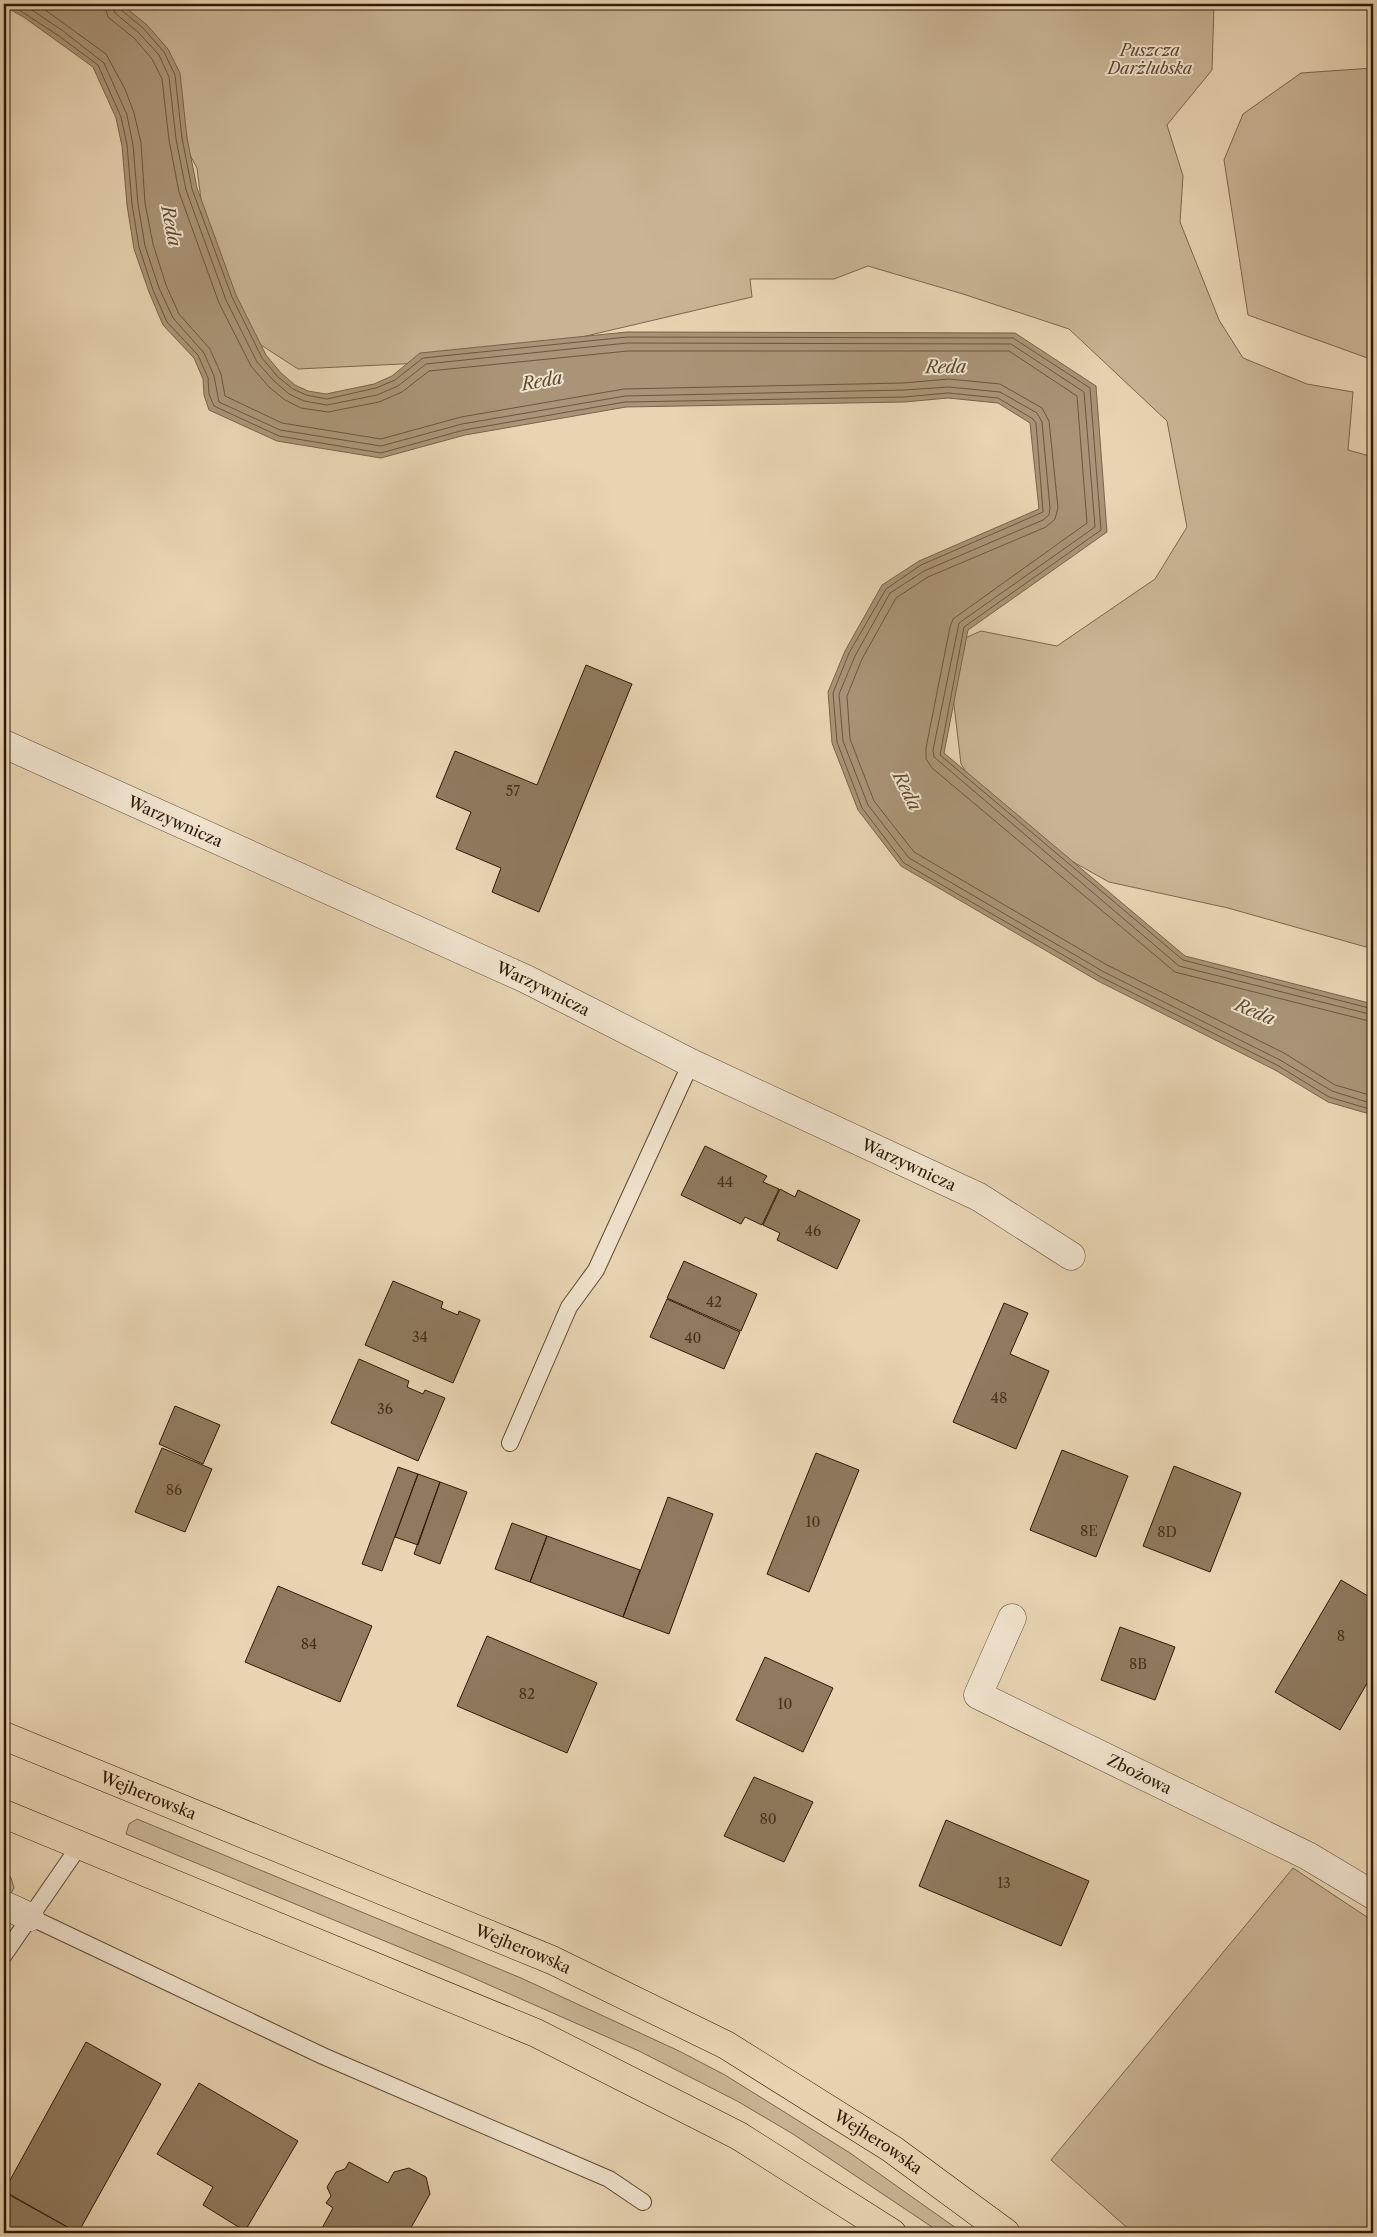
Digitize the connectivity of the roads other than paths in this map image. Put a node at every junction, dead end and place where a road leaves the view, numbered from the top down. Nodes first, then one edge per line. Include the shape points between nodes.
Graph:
1 (4, 744) edge
2 (691, 1063) junction
3 (1071, 1256) dead end
4 (510, 1443) dead end
5 (1012, 1618) dead end
6 (4, 1736) edge
7 (4, 1814) edge
8 (80, 1845) junction
9 (1373, 1895) edge
10 (4, 1906) edge
11 (30, 1917) junction
12 (4, 1955) edge
13 (643, 2202) dead end
14 (892, 2233) edge
15 (1006, 2233) edge

1 - 2 street, Warzywnicza via 526,979
2 - 3 street, Warzywnicza via 979,1197
2 - 4 lane via 596,1270 569,1307
5 - 9 street, Zbożowa via 978,1695 1308,1856
6 - 15 main road, Wejherowska via 552,1960 726,2045 892,2149
7 - 8 main road
8 - 11 lane
8 - 14 main road via 536,2033 740,2136
10 - 11 street
11 - 12 lane
11 - 13 lane via 323,2056 609,2179

